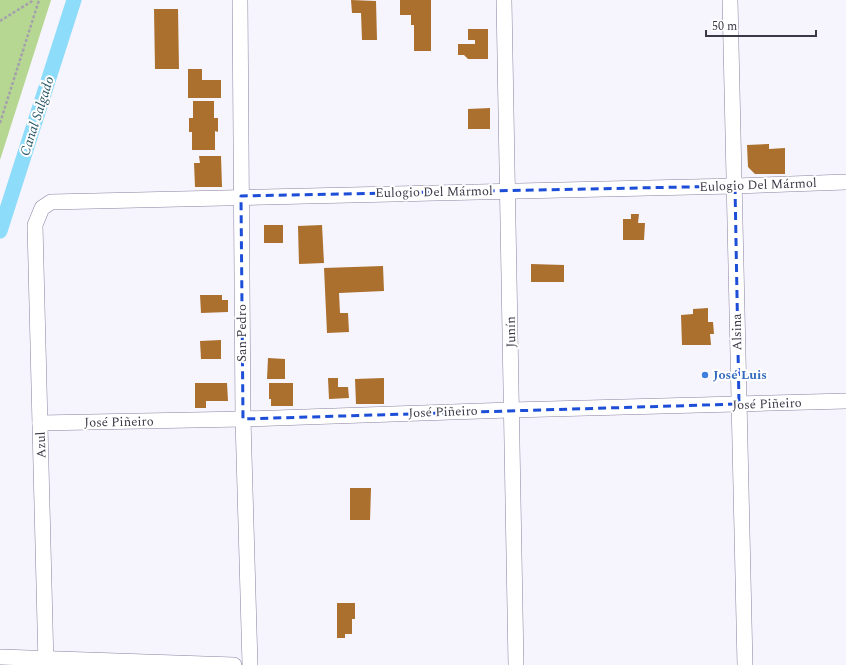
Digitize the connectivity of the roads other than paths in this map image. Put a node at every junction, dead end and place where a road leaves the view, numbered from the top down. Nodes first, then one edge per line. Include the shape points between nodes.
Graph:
1 (240, 0) edge
2 (504, 0) edge
3 (730, 0) edge
4 (846, 182) edge
5 (735, 186) junction
6 (508, 190) junction
7 (241, 196) junction
8 (35, 225) joint
9 (846, 401) edge
10 (739, 404) junction
11 (512, 410) junction
12 (243, 419) junction
13 (40, 423) junction
14 (0, 657) edge
15 (46, 662) edge
16 (234, 665) edge
17 (250, 665) edge
18 (516, 665) edge
19 (744, 665) edge

1 - 7 street, San Pedro
2 - 6 street, Junín
3 - 5 street, Alsina
4 - 5 street, Eulogio Del Mármol
5 - 6 street, Eulogio Del Mármol
5 - 10 street, Alsina
6 - 7 street, Eulogio Del Mármol
6 - 11 street, Junín
7 - 8 street, Eulogio Del Mármol via 51,202 42,208
7 - 12 street, San Pedro
8 - 13 street, Azul
9 - 10 street, José Piñeiro
10 - 11 street, José Piñeiro
10 - 19 street, Alsina
11 - 12 street, José Piñeiro
11 - 18 street, Junín
12 - 13 street, José Piñeiro
12 - 17 street, San Pedro
13 - 15 street, Azul
14 - 15 street
15 - 16 street

